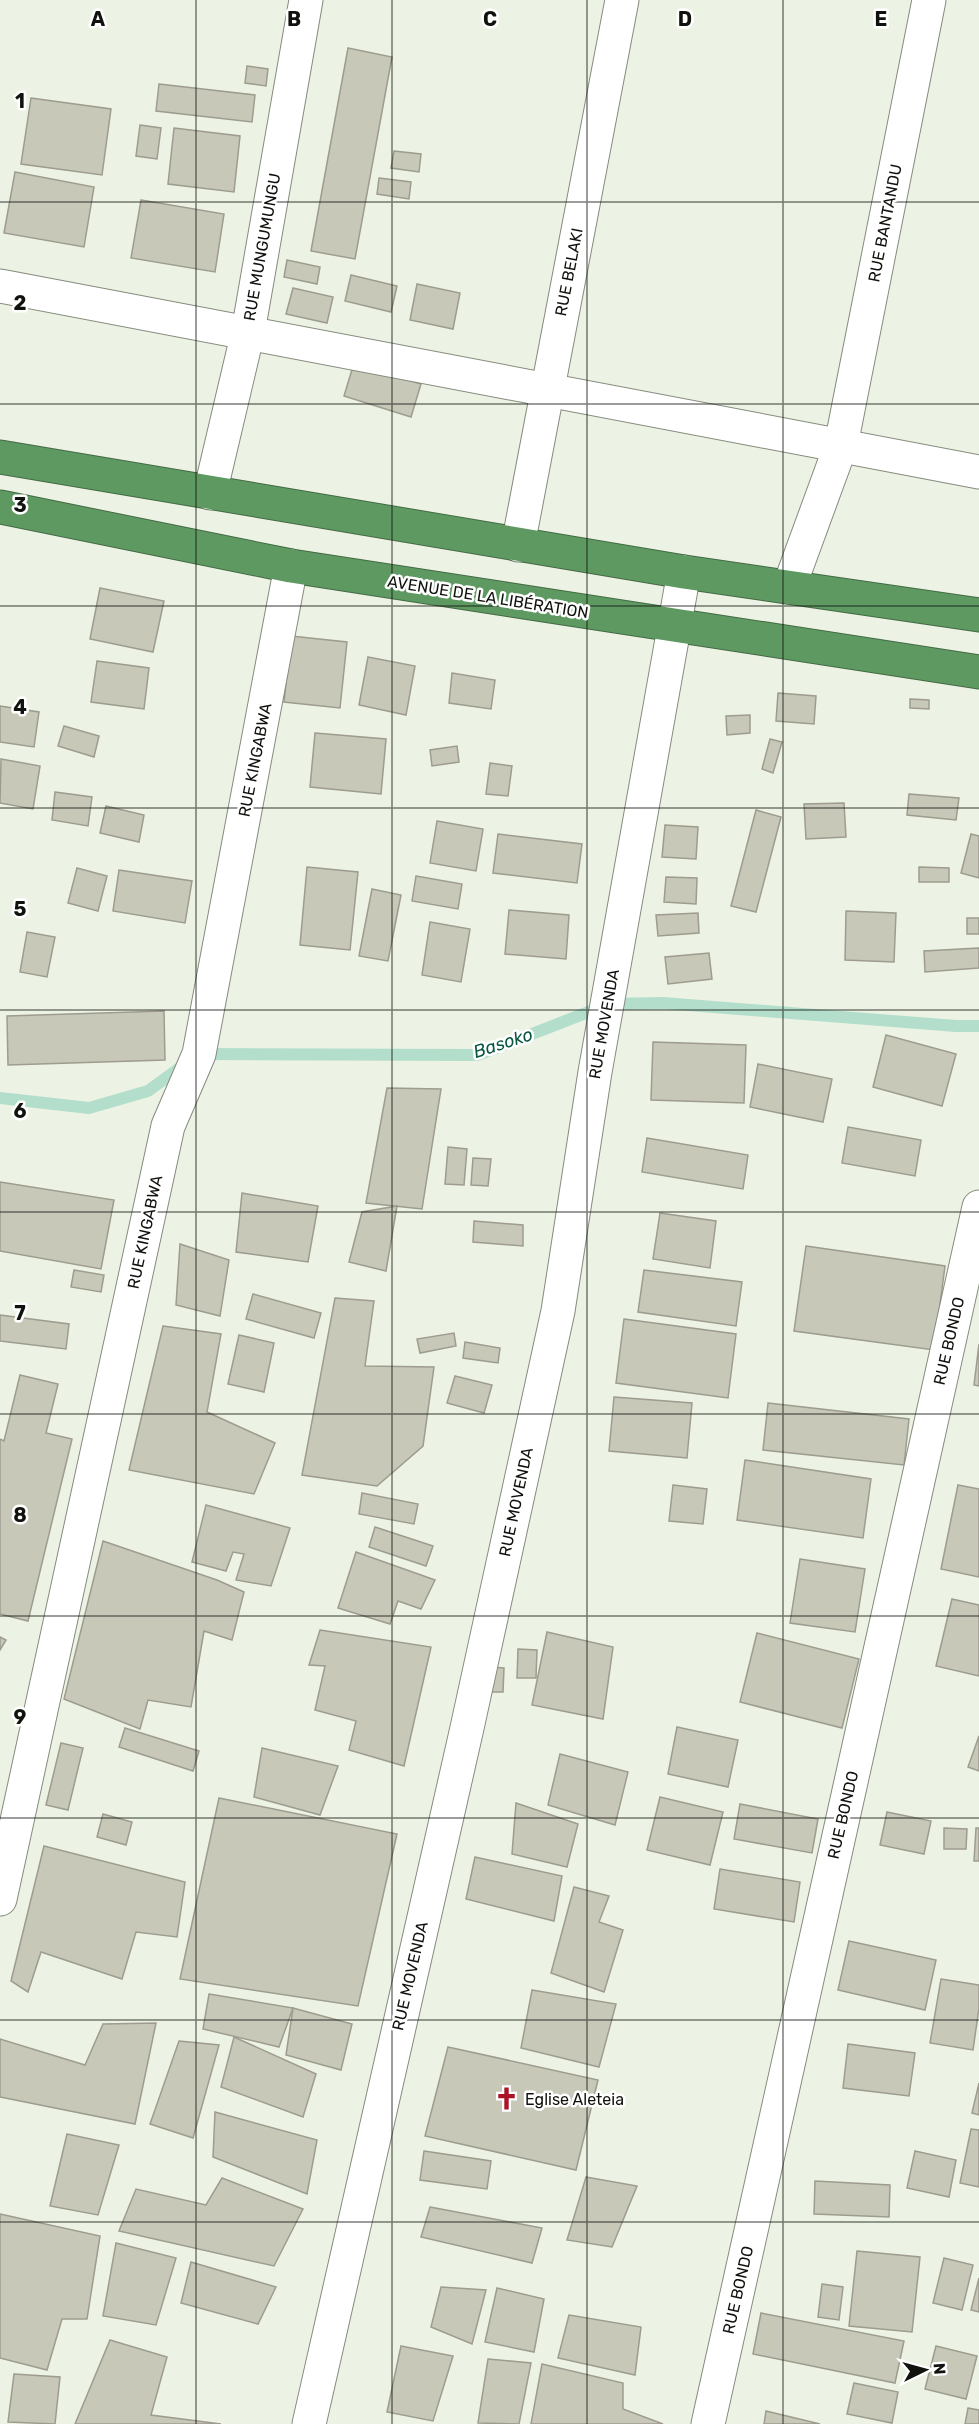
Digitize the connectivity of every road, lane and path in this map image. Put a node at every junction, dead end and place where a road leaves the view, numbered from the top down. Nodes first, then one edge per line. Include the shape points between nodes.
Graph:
1 (306, 0) edge
2 (622, 0) edge
3 (929, 0) edge
4 (0, 286) edge
5 (248, 332) junction
6 (546, 390) junction
7 (841, 445) junction
8 (0, 457) edge
9 (979, 472) edge
10 (210, 493) junction
11 (0, 507) edge
12 (518, 545) junction
13 (291, 566) junction
14 (684, 572) junction
15 (789, 587) junction
16 (979, 615) edge
17 (674, 626) junction
18 (979, 672) edge
19 (979, 1207) edge
20 (0, 1899) edge
21 (309, 2424) edge
22 (708, 2424) edge

1 - 5 street, RUE MUNGUMUNGU
2 - 6 street, RUE BELAKI
3 - 7 street, RUE BANTANDU
4 - 5 street
5 - 6 street
5 - 10 street, RUE MUNGUMUNGU
6 - 7 street
6 - 12 street, RUE BELAKI
7 - 9 street
7 - 15 street, RUE BANTANDU
8 - 10 highway
10 - 12 highway
11 - 13 highway, AVENUE DE LA LIBÉRATION
12 - 14 highway
13 - 17 highway, AVENUE DE LA LIBÉRATION
13 - 20 street, RUE KINGABWA via 199,1054 168,1126
14 - 15 highway
14 - 17 street, RUE MOVENDA
15 - 16 highway
17 - 18 highway, AVENUE DE LA LIBÉRATION
17 - 21 street, RUE MOVENDA via 595,1072 558,1311
19 - 22 street, RUE BONDO

